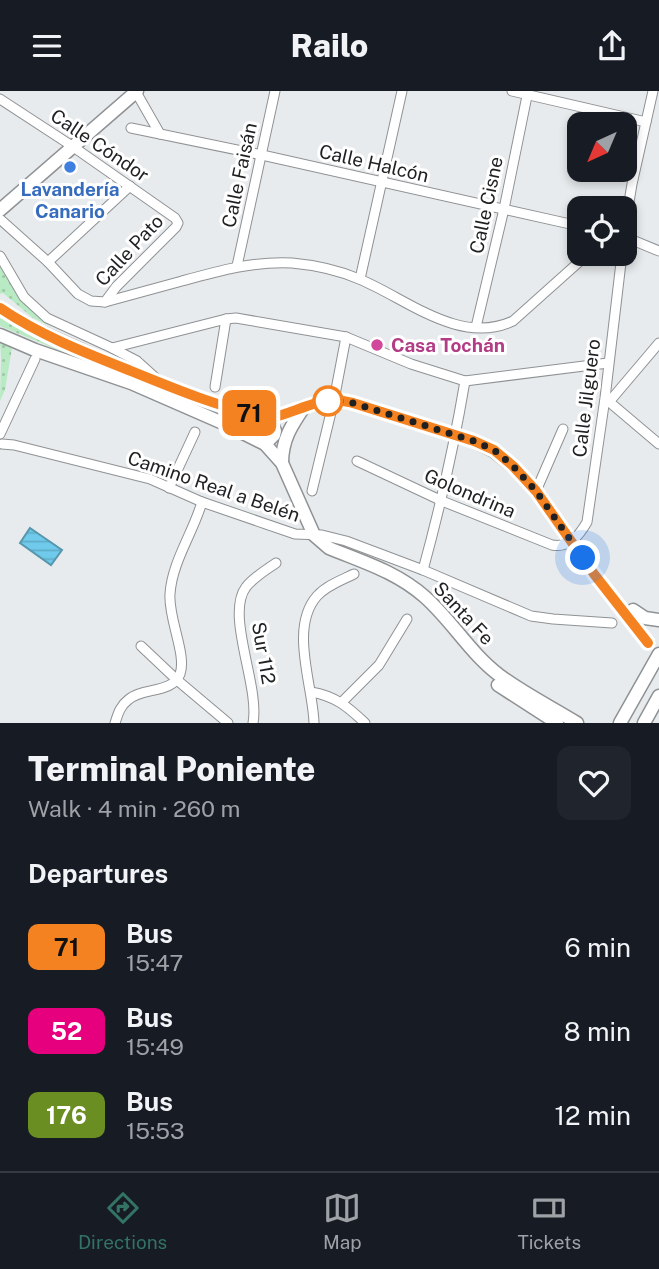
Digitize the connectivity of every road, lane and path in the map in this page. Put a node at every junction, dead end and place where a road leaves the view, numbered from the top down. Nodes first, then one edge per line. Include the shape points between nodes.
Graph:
1 (275, 91) edge
2 (402, 91) edge
3 (512, 91) edge
4 (653, 91) edge
5 (137, 92) edge
6 (528, 93) edge
7 (0, 99) edge
8 (646, 122) junction
9 (131, 128) dead end
10 (160, 134) junction
11 (72, 146) junction
12 (262, 155) junction
13 (382, 183) junction
14 (130, 186) junction
15 (630, 196) edge
16 (503, 209) junction
17 (0, 210) edge
18 (0, 219) edge
19 (178, 223) joint
20 (567, 223) edge
21 (637, 242) edge
22 (659, 251) edge
23 (0, 256) edge
24 (48, 262) junction
25 (237, 266) junction
26 (575, 266) edge
27 (620, 266) edge
28 (360, 279) junction
29 (105, 302) junction
30 (0, 308) edge
31 (226, 319) junction
32 (476, 327) junction
33 (0, 335) edge
34 (346, 337) junction
35 (659, 343) edge
36 (112, 348) junction
37 (34, 359) dead end
38 (608, 363) junction
39 (465, 381) junction
40 (161, 384) junction
41 (215, 387) dead end
42 (334, 400) junction
43 (607, 400) junction
44 (304, 407) junction
45 (270, 418) junction
46 (563, 429) dead end
47 (195, 432) dead end
48 (456, 436) junction
49 (1, 440) edge
50 (265, 444) junction
51 (659, 444) edge
52 (357, 461) dead end
53 (282, 463) junction
54 (169, 488) junction
55 (312, 491) dead end
56 (536, 491) junction
57 (442, 501) junction
58 (202, 502) junction
59 (314, 535) junction
60 (572, 541) junction
61 (276, 563) dead end
62 (423, 571) junction
63 (354, 574) dead end
64 (633, 610) junction
65 (407, 619) dead end
66 (659, 619) edge
67 (612, 623) dead end
68 (654, 643) edge
69 (141, 646) dead end
70 (473, 651) junction
71 (659, 654) edge
72 (177, 680) junction
73 (310, 692) junction
74 (659, 696) edge
75 (342, 702) junction
76 (115, 723) edge
77 (228, 723) edge
78 (253, 723) edge
79 (314, 723) edge
80 (365, 723) edge
81 (556, 723) edge
82 (577, 723) edge
83 (620, 723) edge
84 (644, 723) edge

1 - 12 street, Calle Faisán
2 - 13 street
3 - 6 street
4 - 8 street
5 - 10 street
5 - 11 main road
6 - 8 street
6 - 16 street, Calle Cisne
7 - 11 street, Calle Cóndor
8 - 15 street
9 - 10 street, Calle Halcón
10 - 12 street, Calle Halcón
11 - 14 street, Calle Cóndor
11 - 17 main road
12 - 13 street, Calle Halcón
12 - 25 street, Calle Faisán
13 - 16 street, Calle Halcón
13 - 28 street
14 - 19 street, Calle Cóndor
14 - 24 street
16 - 20 street, Calle Halcón
16 - 32 street, Calle Cisne
18 - 24 street
19 - 29 street, Calle Pato
21 - 22 street
23 - 36 street via 24,297 47,318
24 - 29 street via 78,293
25 - 28 street via 291,263
25 - 29 street
26 - 32 street via 513,321
27 - 38 street, Calle Jilguero
28 - 32 street via 426,315
30 - 40 main road via 35,329
31 - 34 street
31 - 36 street
31 - 41 street
33 - 50 main road via 131,383
34 - 39 street
34 - 42 street
35 - 43 street
36 - 40 street via 137,361
37 - 49 street
38 - 39 street
38 - 43 street, Calle Jilguero
39 - 48 street
40 - 45 main road
42 - 44 main road
42 - 48 main road
42 - 55 street
43 - 51 street
43 - 60 street, Calle Jilguero via 587,522
44 - 45 main road
44 - 53 main road via 286,436
45 - 50 main road via 275,431
46 - 56 street
47 - 54 street
48 - 56 main road via 494,450
48 - 57 street
49 - 54 street, Camino Real a Belén
50 - 53 main road
52 - 57 street, Golondrina
53 - 59 main road
54 - 58 street, Camino Real a Belén
56 - 60 main road
57 - 60 street, Golondrina via 552,545
57 - 62 street
58 - 59 street, Camino Real a Belén via 295,534
58 - 72 street via 172,577 170,607 182,661
59 - 62 street, Camino Real a Belén via 346,541
59 - 70 main road, Santa Fe via 329,548 407,583
60 - 64 main road
60 - 68 main road via 594,574
61 - 78 street, Sur 112 via 245,589 239,607 254,698
62 - 67 street, Camino Real a Belén via 531,616
63 - 73 street via 329,586 310,607 304,639
64 - 66 main road via 645,618
64 - 68 main road
65 - 75 street via 379,665
69 - 72 street
70 - 81 main road via 498,685
70 - 82 main road, Santa Fe via 498,675
71 - 83 main road
72 - 76 street via 132,696
72 - 77 street
73 - 75 street
73 - 79 street
74 - 84 main road
75 - 80 street

